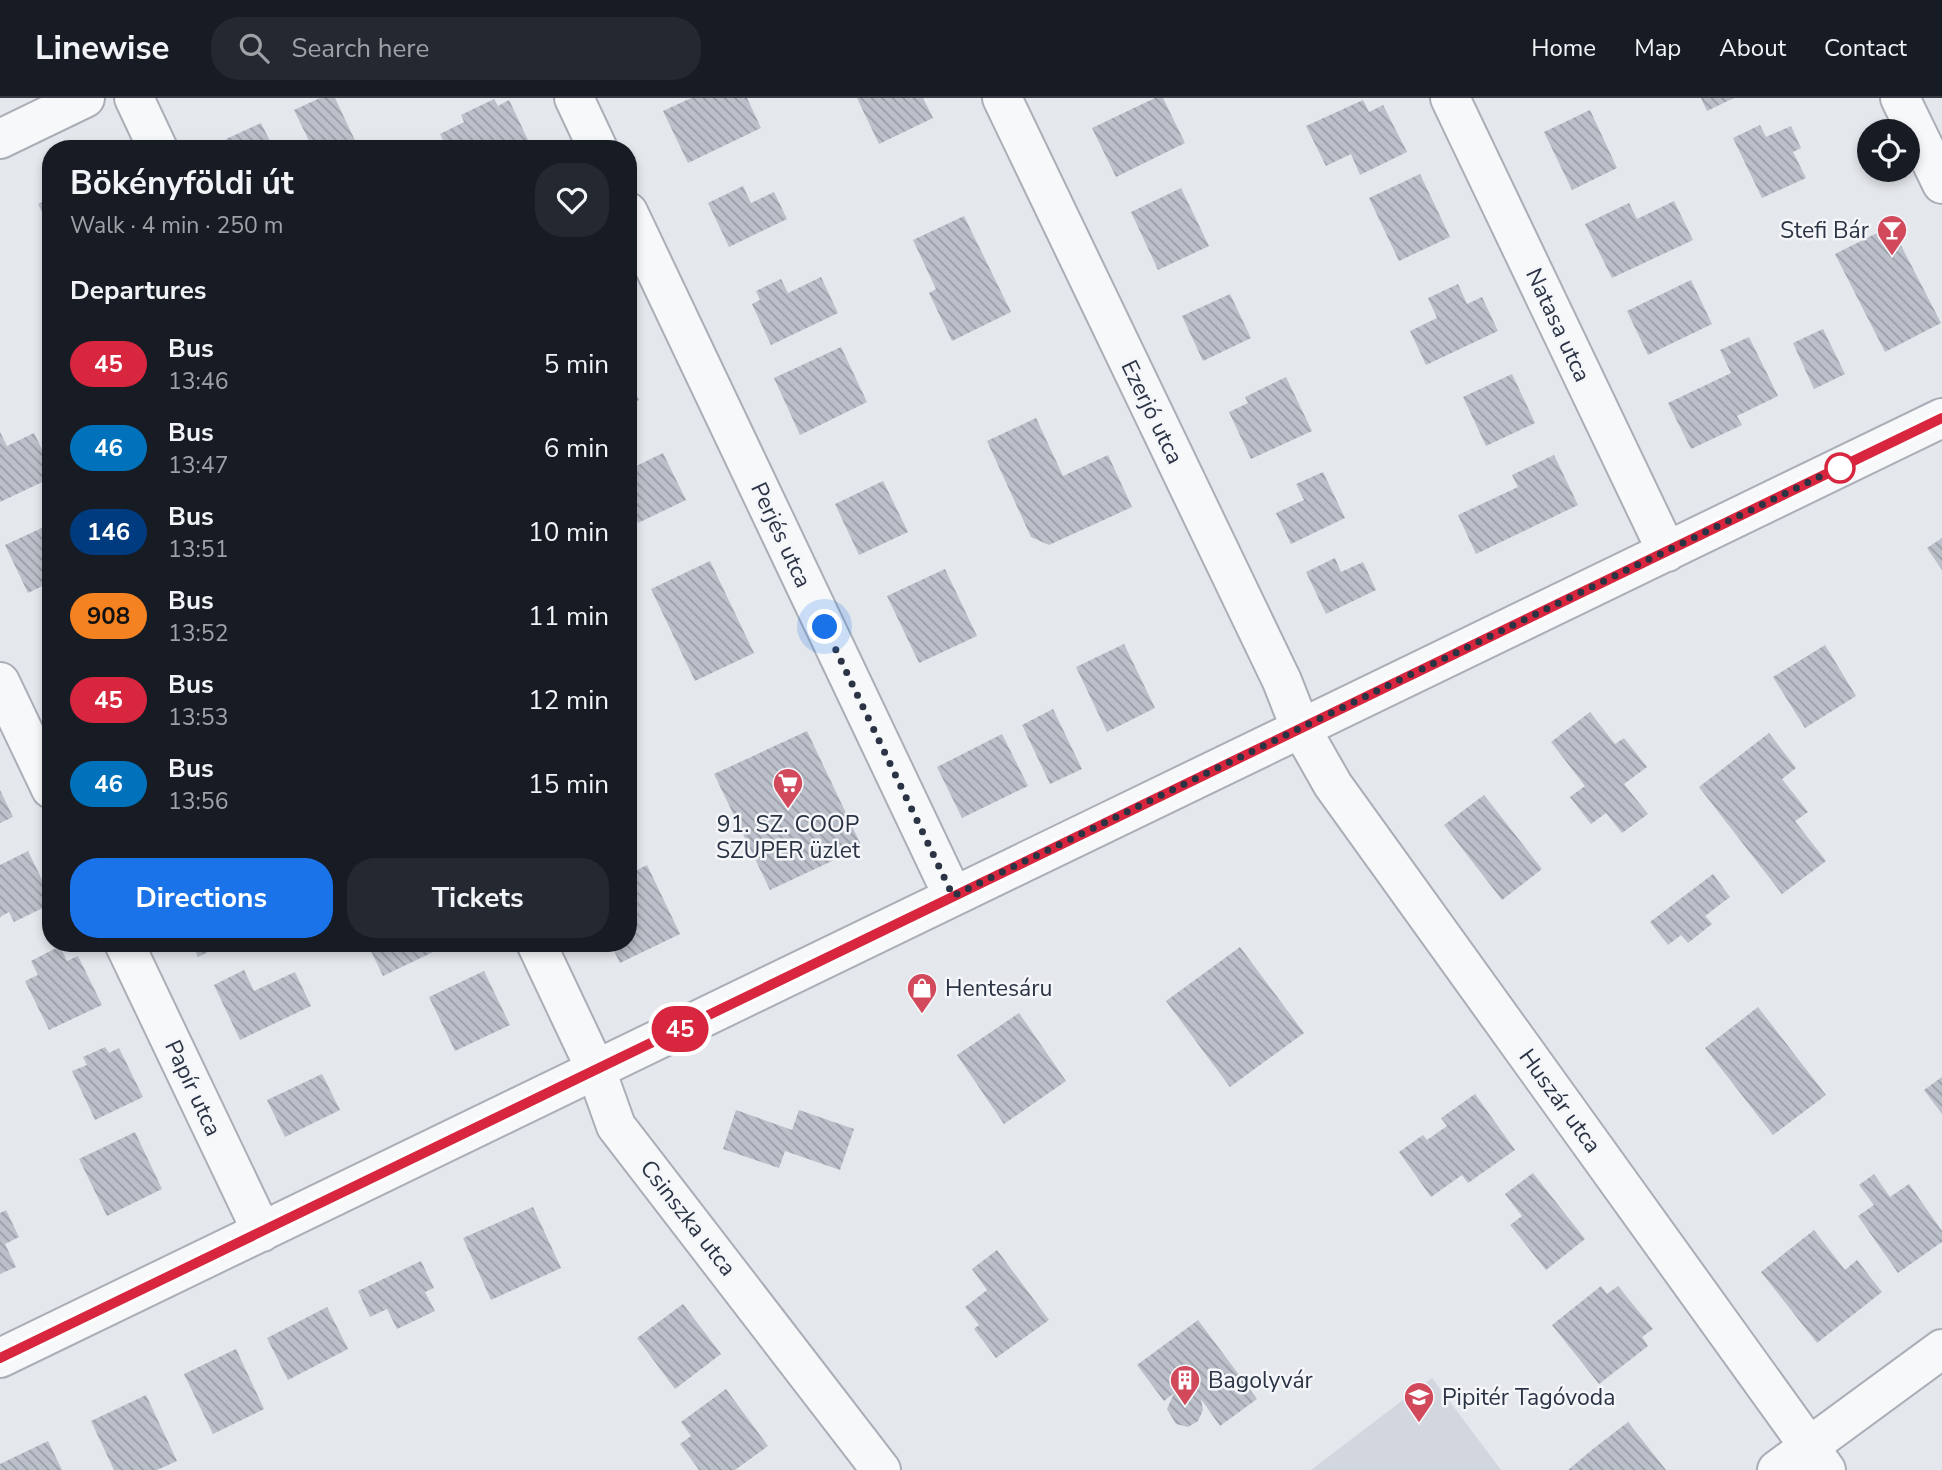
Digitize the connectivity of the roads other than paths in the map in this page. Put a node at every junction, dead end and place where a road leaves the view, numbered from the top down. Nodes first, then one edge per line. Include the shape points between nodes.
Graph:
1 (85, 98) edge
2 (134, 98) edge
3 (574, 98) edge
4 (1002, 98) edge
5 (1450, 98) edge
6 (1900, 98) edge
7 (0, 139) edge
8 (154, 140) edge
9 (594, 140) edge
10 (1942, 184) edge
11 (637, 231) edge
12 (1942, 418) edge
13 (1667, 552) junction
14 (0, 682) edge
15 (1300, 727) junction
16 (42, 770) edge
17 (953, 896) junction
18 (128, 952) edge
19 (540, 952) edge
20 (596, 1070) junction
21 (262, 1232) junction
22 (1942, 1349) edge
23 (0, 1357) edge
24 (1817, 1459) edge
25 (881, 1470) edge
26 (1777, 1470) edge

1 - 7 street
2 - 8 street
3 - 9 street
4 - 15 street, Ezerjó utca
5 - 13 street, Natasa utca
6 - 10 street
11 - 17 street, Perjés utca
12 - 13 street
13 - 15 street
14 - 16 street
15 - 17 street
15 - 24 street, Huszár utca via 1333,785
17 - 20 street
18 - 21 street, Papír utca
19 - 20 street, Csinszka utca
20 - 21 street
20 - 25 street, Csinszka utca via 616,1126
21 - 23 street
22 - 24 street
24 - 26 street

